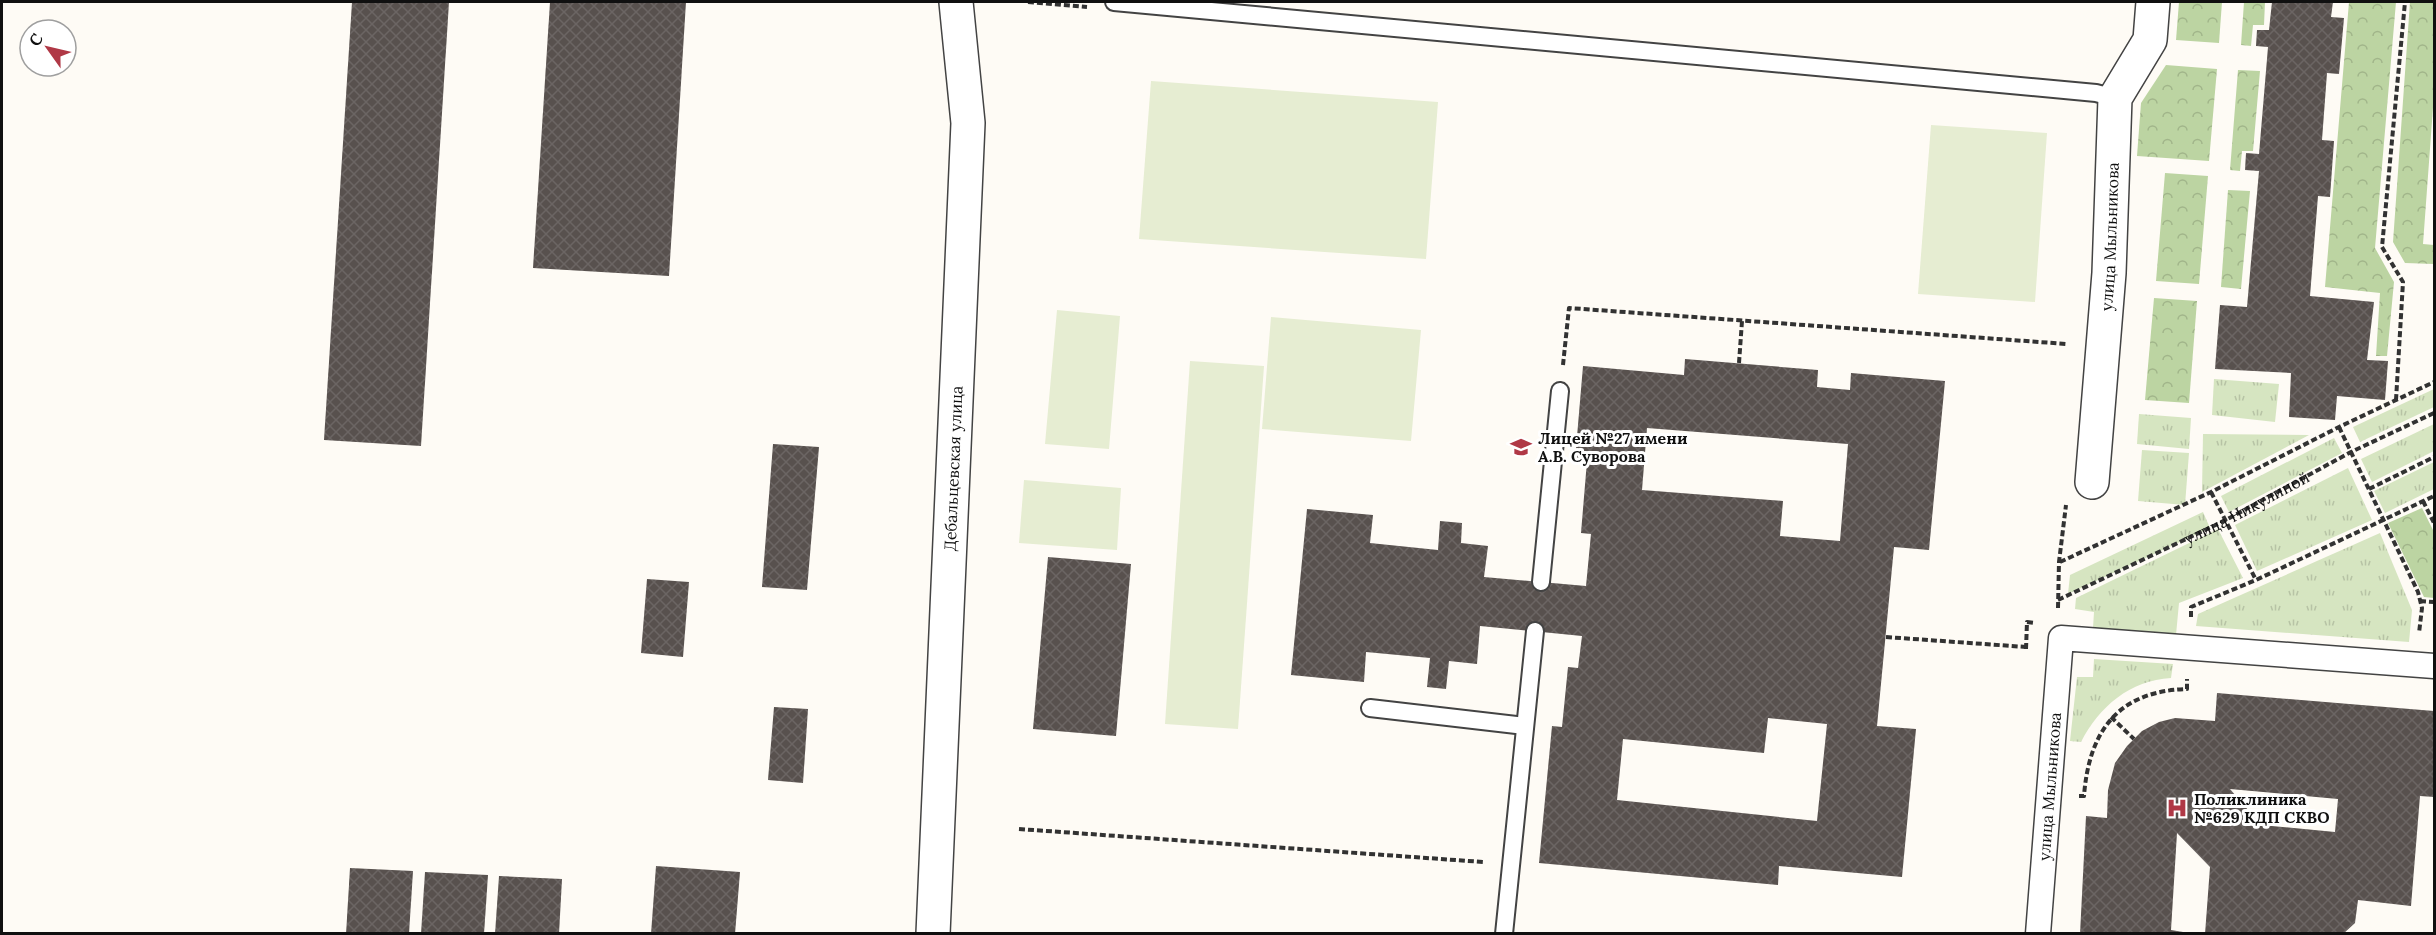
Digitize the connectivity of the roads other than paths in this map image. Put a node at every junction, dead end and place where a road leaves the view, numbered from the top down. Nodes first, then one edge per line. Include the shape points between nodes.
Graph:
1 (956, 2) edge
2 (1114, 2) edge
3 (2153, 2) edge
4 (2115, 98) junction
5 (1560, 391) road end
6 (2092, 482) dead end
7 (1541, 582) dead end
8 (1535, 631) dead end
9 (2425, 665) edge
10 (1370, 708) dead end
11 (1525, 726) junction
12 (933, 933) edge
13 (1504, 933) edge
14 (2038, 933) edge

1 - 12 street, Дебальцевская улица via 968,123
2 - 4 lane via 2085,92
3 - 4 street, улица Мыльникова via 2150,40
4 - 6 street, улица Мыльникова via 2109,273
5 - 7 lane
8 - 11 lane
9 - 14 street, улица Мыльникова via 2061,638
10 - 11 lane
11 - 13 lane

